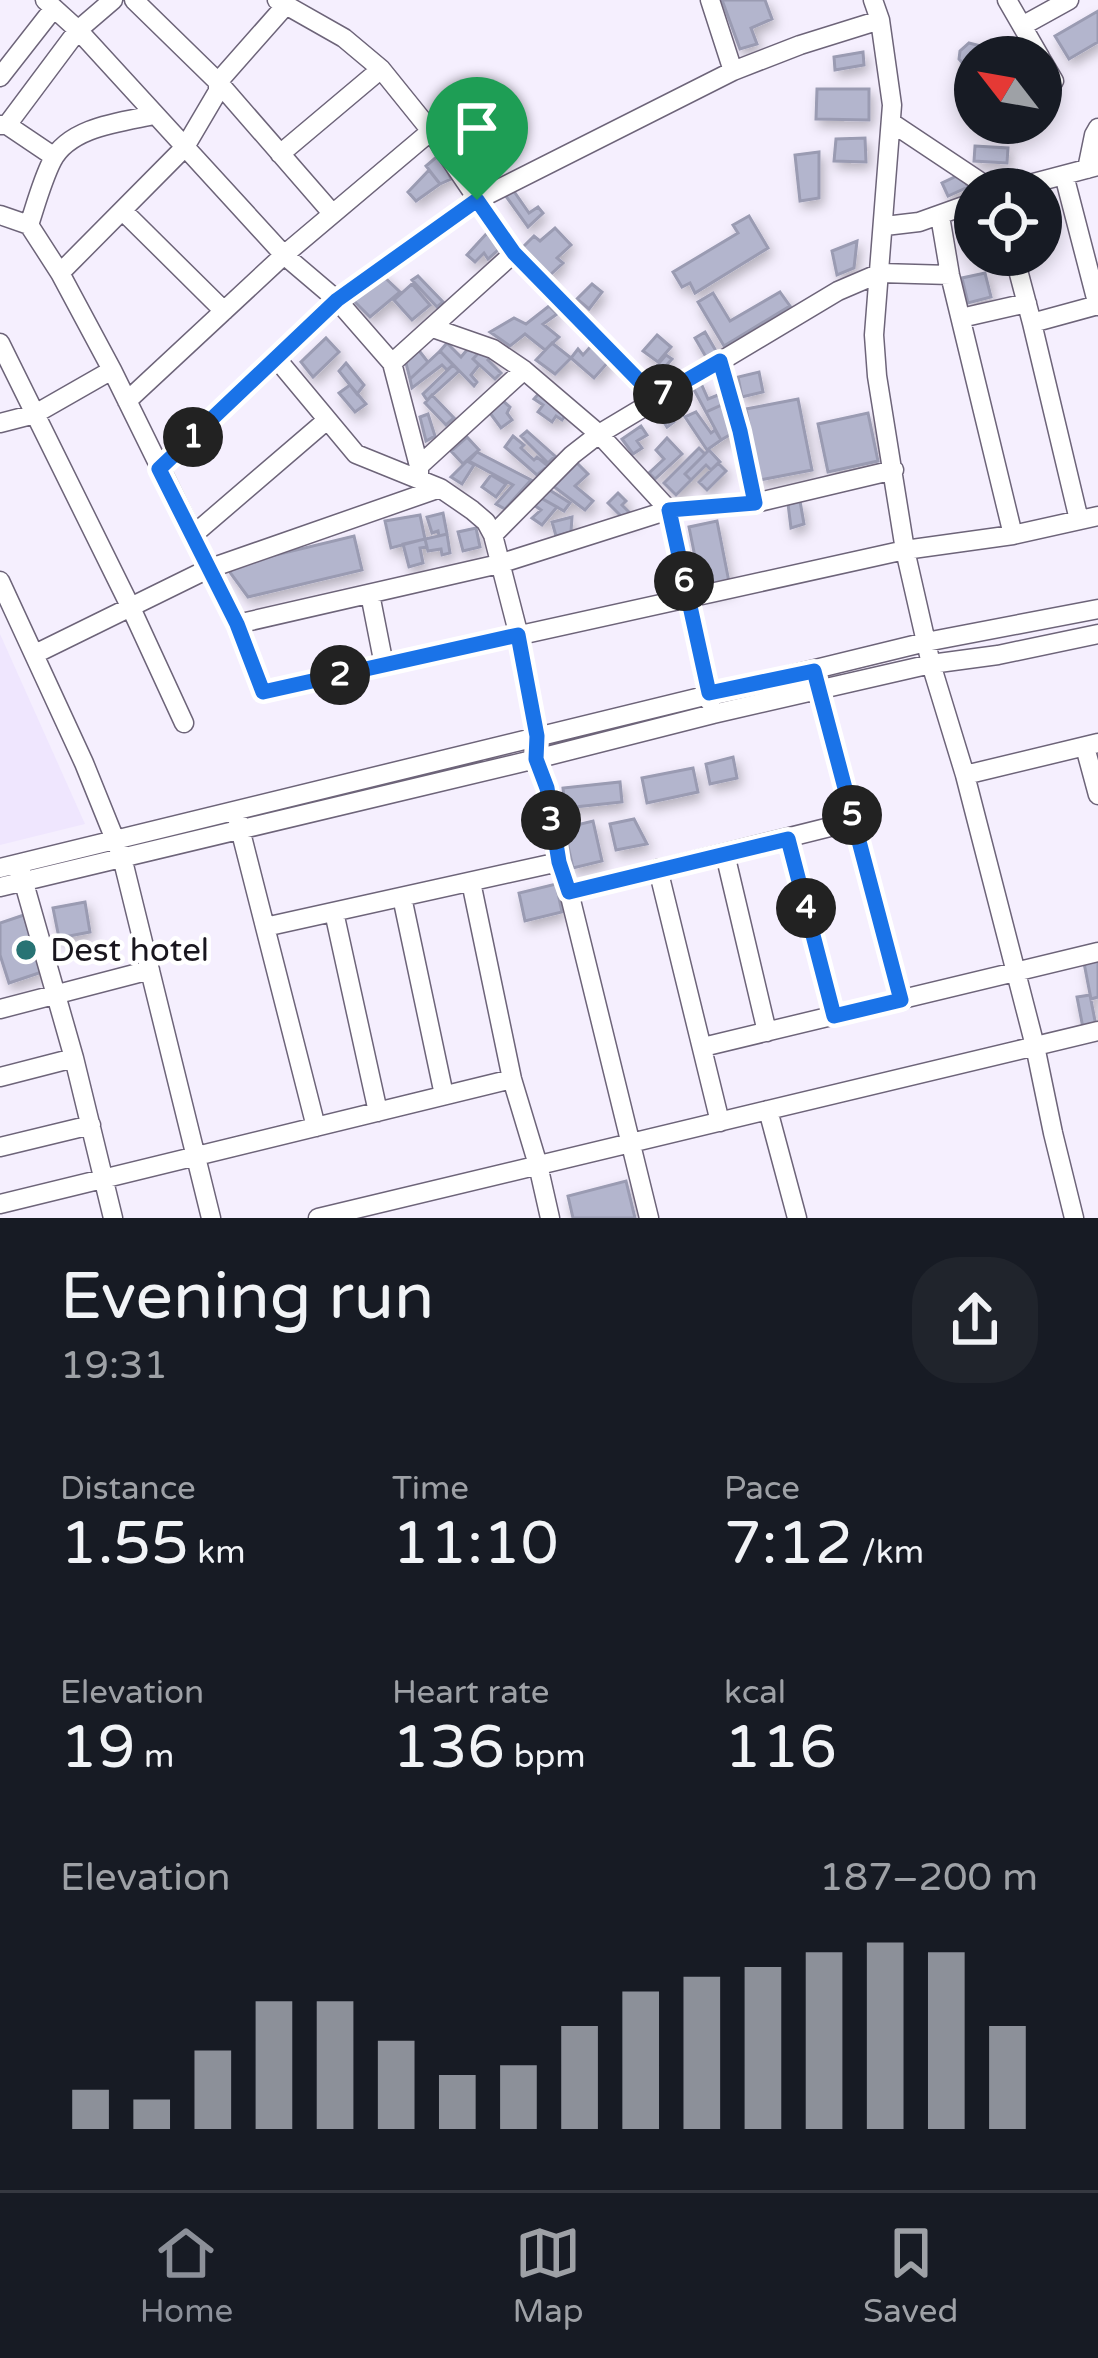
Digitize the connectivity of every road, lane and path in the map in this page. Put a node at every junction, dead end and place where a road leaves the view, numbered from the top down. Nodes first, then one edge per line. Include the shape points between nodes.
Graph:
1 (113, 0) edge
2 (134, 0) edge
3 (710, 0) edge
4 (873, 0) edge
5 (1007, 0) edge
6 (1069, 0) edge
7 (282, 3) edge
8 (50, 4) edge
9 (880, 20) junction
10 (1022, 26) junction
11 (78, 30) junction
12 (1028, 36) edge
13 (381, 69) junction
14 (733, 71) junction
15 (0, 77) edge
16 (218, 82) junction
17 (154, 115) junction
18 (892, 122) junction
19 (4, 125) edge
20 (1098, 128) edge
21 (431, 131) junction
22 (185, 147) junction
23 (280, 154) junction
24 (53, 156) junction
25 (1093, 167) edge
26 (960, 168) edge
27 (1064, 175) joint
28 (477, 200) junction
29 (954, 210) edge
30 (123, 211) junction
31 (332, 213) junction
32 (0, 215) edge
33 (940, 216) junction
34 (28, 225) junction
35 (885, 226) junction
36 (514, 253) junction
37 (284, 255) junction
38 (60, 273) junction
39 (880, 273) junction
40 (950, 274) junction
41 (1019, 276) edge
42 (337, 300) junction
43 (1098, 306) edge
44 (224, 311) junction
45 (1029, 313) junction
46 (961, 318) junction
47 (433, 328) junction
48 (0, 343) edge
49 (276, 358) junction
50 (720, 361) junction
51 (392, 363) junction
52 (112, 370) junction
53 (524, 370) junction
54 (656, 398) junction
55 (127, 401) junction
56 (35, 414) junction
57 (327, 420) junction
58 (0, 423) edge
59 (599, 434) junction
60 (159, 469) junction
61 (894, 470) junction
62 (419, 471) junction
63 (440, 488) junction
64 (755, 503) junction
65 (669, 510) junction
66 (1088, 518) edge
67 (193, 535) junction
68 (493, 535) junction
69 (1013, 535) junction
70 (905, 550) junction
71 (499, 564) junction
72 (208, 569) junction
73 (0, 581) edge
74 (370, 594) junction
75 (688, 598) junction
76 (131, 608) junction
77 (1098, 610) edge
78 (237, 624) junction
79 (1098, 634) edge
80 (518, 635) junction
81 (926, 642) junction
82 (35, 654) junction
83 (931, 664) junction
84 (385, 665) junction
85 (817, 681) junction
86 (709, 693) junction
87 (713, 714) junction
88 (184, 724) dead end
89 (537, 736) junction
90 (1091, 745) edge
91 (536, 759) junction
92 (404, 769) junction
93 (964, 775) junction
94 (408, 790) junction
95 (1098, 795) edge
96 (238, 820) junction
97 (854, 821) junction
98 (788, 839) junction
99 (118, 848) junction
100 (725, 854) junction
101 (559, 862) junction
102 (658, 869) junction
103 (14, 871) edge
104 (471, 882) junction
105 (0, 887) edge
106 (569, 892) junction
107 (402, 897) junction
108 (334, 912) junction
109 (265, 927) junction
110 (1098, 952) edge
111 (150, 970) junction
112 (1016, 973) junction
113 (58, 996) junction
114 (901, 1000) junction
115 (0, 1010) edge
116 (834, 1016) junction
117 (1098, 1031) edge
118 (767, 1032) junction
119 (1035, 1046) junction
120 (703, 1048) junction
121 (74, 1058) junction
122 (0, 1077) edge
123 (512, 1079) junction
124 (444, 1095) junction
125 (768, 1110) junction
126 (378, 1112) junction
127 (720, 1122) junction
128 (91, 1125) junction
129 (316, 1127) junction
130 (632, 1143) junction
131 (0, 1147) edge
132 (195, 1156) junction
133 (538, 1165) junction
134 (105, 1178) junction
135 (0, 1204) edge
136 (113, 1218) edge
137 (211, 1218) edge
138 (318, 1218) edge
139 (550, 1218) edge
140 (650, 1218) edge
141 (797, 1218) edge
142 (1074, 1218) edge

1 - 11 street
2 - 16 street
3 - 14 street
4 - 9 street
5 - 10 street
6 - 10 street
7 - 13 street
7 - 16 street
8 - 11 street
8 - 15 street
9 - 14 street
9 - 18 street
10 - 12 street
11 - 17 street
11 - 19 street
13 - 21 street
13 - 23 street
14 - 28 street
16 - 22 street
16 - 23 street
17 - 22 street
17 - 24 street via 105,125
18 - 26 street
18 - 35 street
19 - 24 street
20 - 25 street
21 - 28 street
21 - 31 street
22 - 30 street
22 - 37 street
23 - 31 street
24 - 34 street
25 - 27 street
27 - 43 street
28 - 36 street
28 - 42 street
29 - 33 street
30 - 38 street
30 - 44 street
31 - 37 street
32 - 34 street
33 - 35 street
33 - 40 street
34 - 38 street
35 - 39 street
36 - 47 street
36 - 54 street
37 - 42 street
37 - 44 street
38 - 52 street
39 - 40 street
39 - 50 street
39 - 61 street via 876,356
40 - 46 street
41 - 45 street
42 - 49 street
42 - 51 street
43 - 45 street
44 - 55 street
45 - 46 street
45 - 66 street
46 - 69 street
47 - 51 street
47 - 53 street via 493,349
48 - 56 street
49 - 57 street
49 - 60 street
50 - 54 street
50 - 64 street
51 - 62 street
52 - 55 street
52 - 56 street
53 - 59 street
53 - 62 street
54 - 59 street
55 - 60 street
56 - 58 street
56 - 76 street
57 - 62 street via 356,454
57 - 67 street
59 - 65 street
59 - 68 street
60 - 67 street
61 - 64 street
61 - 70 street
62 - 63 street
63 - 68 street
63 - 72 street
64 - 65 street
65 - 71 street
65 - 75 street
66 - 69 street
67 - 72 street
68 - 71 street
69 - 70 street
70 - 75 street
70 - 81 street
71 - 74 street
71 - 80 street
72 - 76 street
72 - 78 street
73 - 82 street
74 - 78 street
74 - 84 street
75 - 80 street
75 - 86 street
76 - 82 street
76 - 88 street
77 - 81 street
78 - 84 street via 263,692
79 - 83 street
80 - 84 street
80 - 89 street
81 - 83 street
81 - 85 street
82 - 99 street
83 - 85 street
83 - 93 street
85 - 86 street
85 - 87 street
85 - 97 street
86 - 87 street
86 - 89 street
87 - 91 street
89 - 91 street
89 - 92 street
90 - 93 street
90 - 95 street
91 - 94 street
91 - 101 street
92 - 94 street
92 - 96 street
93 - 112 street
94 - 96 street
96 - 99 street
96 - 109 street
97 - 98 street
97 - 114 street
98 - 100 street
98 - 116 street
99 - 103 street
99 - 111 street
100 - 102 street
100 - 118 street
101 - 104 street
101 - 106 street
102 - 106 street
102 - 120 street
103 - 105 street
103 - 113 street
104 - 107 street
104 - 123 street
106 - 130 street
107 - 108 street
107 - 124 street
108 - 109 street
108 - 126 street
109 - 129 street
110 - 112 street
111 - 113 street
111 - 132 street
112 - 114 street
112 - 119 street
113 - 115 street
113 - 121 street
114 - 116 street
116 - 118 street
117 - 119 street
118 - 120 street
119 - 125 street
119 - 142 street
120 - 127 street
121 - 122 street
121 - 128 street
123 - 124 street
123 - 133 street
124 - 126 street
125 - 127 street
125 - 141 street
126 - 129 street
127 - 130 street
128 - 131 street
128 - 134 street
129 - 132 street
130 - 133 street
130 - 140 street
132 - 134 street
132 - 137 street
133 - 138 street
133 - 139 street
134 - 135 street
134 - 136 street

